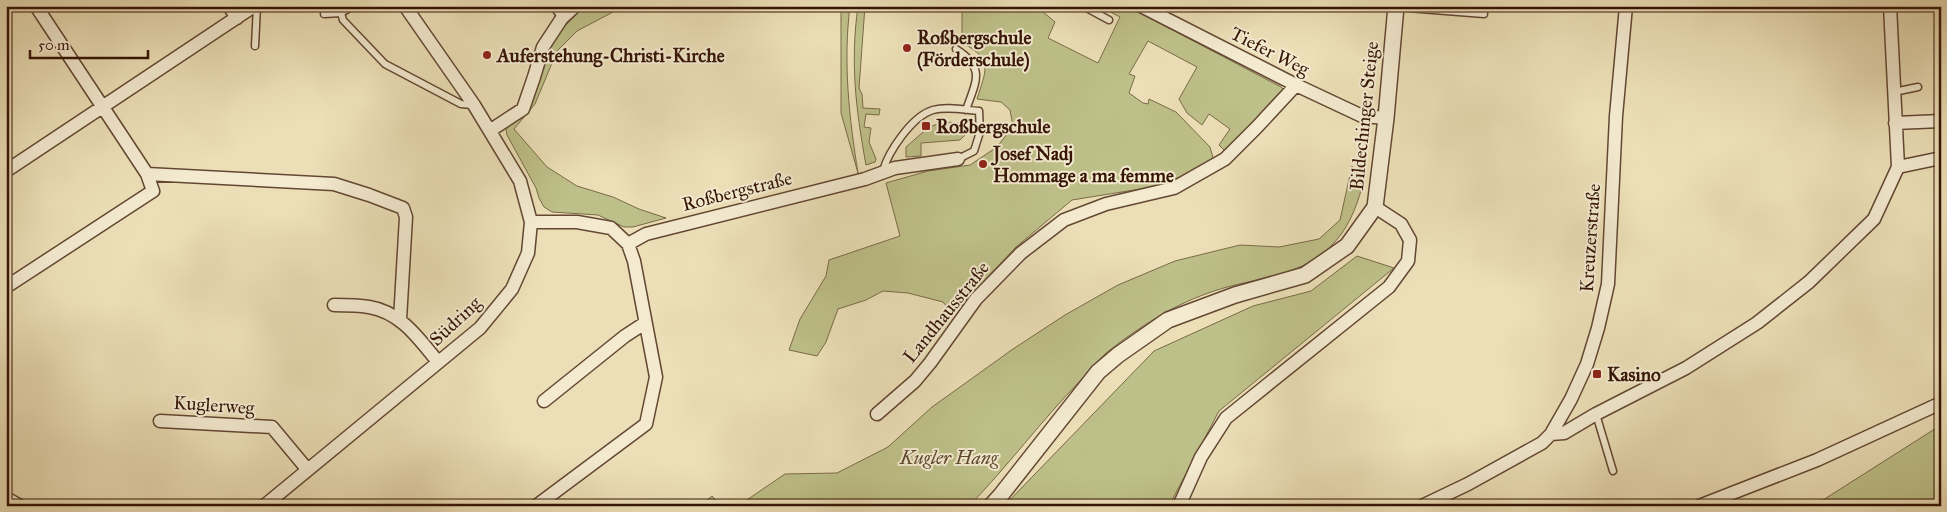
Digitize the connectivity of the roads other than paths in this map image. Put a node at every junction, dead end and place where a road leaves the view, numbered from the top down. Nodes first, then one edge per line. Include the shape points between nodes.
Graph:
1 (36, 6) edge
2 (229, 6) edge
3 (256, 6) edge
4 (353, 6) edge
5 (405, 6) edge
6 (553, 6) edge
7 (575, 6) edge
8 (1083, 6) edge
9 (1141, 6) edge
10 (1626, 6) edge
11 (1890, 6) edge
12 (1396, 7) edge
13 (324, 14) dead end
14 (341, 14) junction
15 (1484, 14) dead end
16 (237, 18) junction
17 (562, 18) junction
18 (1109, 20) dead end
19 (255, 46) dead end
20 (956, 49) dead end
21 (1296, 85) junction
22 (1918, 87) dead end
23 (1894, 92) junction
24 (474, 105) junction
25 (102, 106) junction
26 (966, 110) junction
27 (1386, 118) junction
28 (1941, 121) edge
29 (1895, 124) junction
30 (491, 130) junction
31 (1941, 158) edge
32 (958, 159) joint
33 (1898, 167) junction
34 (6, 171) edge
35 (882, 173) junction
36 (147, 174) junction
37 (1375, 207) junction
38 (531, 222) junction
39 (628, 244) junction
40 (6, 287) edge
41 (334, 304) dead end
42 (400, 320) junction
43 (645, 322) junction
44 (438, 362) junction
45 (544, 401) dead end
46 (1941, 403) edge
47 (877, 414) dead end
48 (1596, 414) junction
49 (160, 421) dead end
50 (1551, 434) junction
51 (308, 469) junction
52 (1613, 471) dead end
53 (6, 498) edge
54 (20, 506) edge
55 (264, 506) edge
56 (536, 506) edge
57 (991, 506) edge
58 (1179, 506) edge
59 (1422, 506) edge
60 (1699, 506) edge

1 - 25 street
2 - 16 street
3 - 16 street
3 - 19 lane
4 - 14 lane
5 - 24 street, Südring
6 - 17 lane
7 - 17 street
8 - 18 lane
9 - 21 street, Tiefer Weg
10 - 50 street, Kreuzerstraße via 1616,116 1608,284 1587,364
11 - 23 street
12 - 15 lane
12 - 27 street, Bildechinger Steige
13 - 14 lane
14 - 24 lane via 385,64 461,104
16 - 25 street
17 - 30 street via 543,48 522,108
20 - 26 lane via 969,57 975,66 976,75
21 - 27 street, Tiefer Weg via 1362,116
21 - 47 street, Landhausstraße via 1225,159 1174,188 1106,204 1064,220 1021,253 976,299 915,381
22 - 23 lane
23 - 29 street
24 - 30 street, Südring
25 - 34 street
25 - 36 street
26 - 32 lane via 979,111 980,132 974,151
26 - 35 lane via 934,110 923,115 910,126 886,160
27 - 37 street, Bildechinger Steige
28 - 29 street
29 - 33 street
30 - 38 street, Südring via 520,181
31 - 33 street
32 - 35 street, Roßbergstraße via 895,168
33 - 48 street via 1874,219 1809,282 1757,324 1694,363
35 - 39 street, Roßbergstraße via 646,234
36 - 40 street via 153,191
36 - 42 street via 334,184 403,208 406,217
37 - 57 street, Bildechinger Steige via 1347,246 1305,275 1234,294 1168,320 1118,355 1098,372
37 - 58 street via 1401,224 1410,240 1408,261 1389,287 1226,418 1201,457
38 - 39 street via 577,222 611,228
38 - 44 street, Südring via 528,254 512,289 480,328
39 - 43 street
41 - 42 street via 371,307
42 - 44 street
43 - 45 street
43 - 56 street via 656,377 646,424
44 - 51 street, Südring
46 - 60 street via 1817,460
48 - 50 street via 1564,433
48 - 52 lane
49 - 51 street, Kuglerweg via 272,428
50 - 59 street, Kreuzerstraße via 1542,443
51 - 55 street, Südring
53 - 54 street

